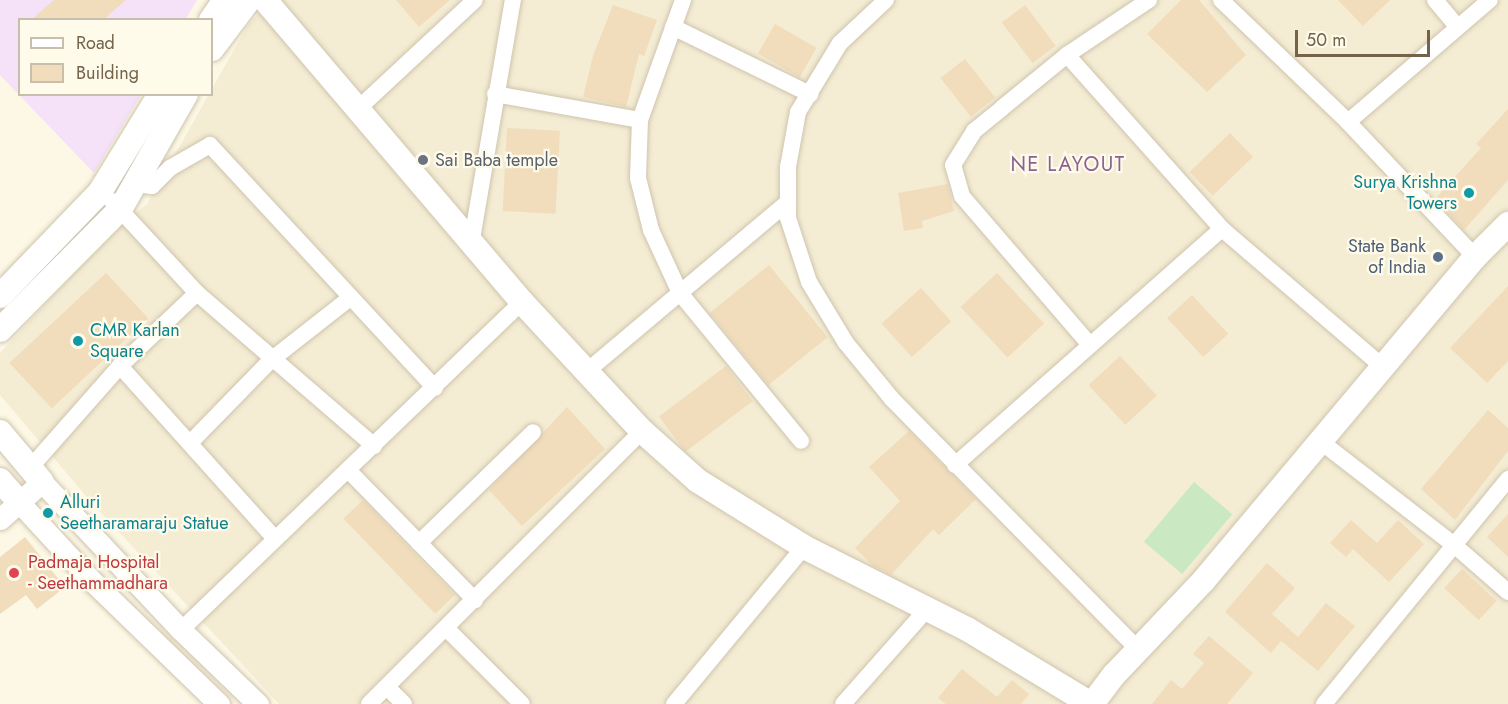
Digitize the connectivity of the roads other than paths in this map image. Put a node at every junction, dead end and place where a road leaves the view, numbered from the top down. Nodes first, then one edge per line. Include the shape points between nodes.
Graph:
1 (225, 0) edge
2 (249, 0) edge
3 (265, 0) edge
4 (475, 0) edge
5 (513, 0) edge
6 (683, 0) edge
7 (886, 0) edge
8 (1149, 0) edge
9 (1221, 0) edge
10 (1435, 0) edge
11 (1490, 0) edge
12 (212, 18) edge
13 (673, 27) junction
14 (1458, 27) junction
15 (213, 48) edge
16 (1067, 56) junction
17 (495, 94) junction
18 (810, 94) junction
19 (159, 96) edge
20 (185, 96) edge
21 (359, 108) junction
22 (640, 120) junction
23 (1348, 122) junction
24 (135, 184) junction
25 (100, 192) junction
26 (788, 202) junction
27 (121, 208) junction
28 (1508, 224) edge
29 (1222, 229) junction
30 (471, 245) junction
31 (1475, 257) junction
32 (197, 293) junction
33 (680, 293) junction
34 (0, 296) edge
35 (350, 298) junction
36 (522, 302) junction
37 (0, 330) edge
38 (1090, 345) junction
39 (271, 360) junction
40 (120, 366) junction
41 (1383, 367) junction
42 (586, 372) junction
43 (435, 388) junction
44 (642, 431) junction
45 (0, 432) edge
46 (533, 432) dead end
47 (801, 441) dead end
48 (1320, 441) junction
49 (191, 442) junction
50 (374, 446) junction
51 (955, 465) junction
52 (348, 470) junction
53 (36, 475) junction
54 (1508, 479) edge
55 (7, 492) edge
56 (0, 519) edge
57 (275, 539) junction
58 (419, 543) junction
59 (1453, 544) junction
60 (804, 547) junction
61 (1508, 592) edge
62 (475, 600) junction
63 (927, 609) junction
64 (447, 628) junction
65 (181, 630) junction
66 (1140, 651) junction
67 (387, 687) junction
68 (219, 704) edge
69 (258, 704) edge
70 (369, 704) edge
71 (404, 704) edge
72 (522, 704) edge
73 (674, 704) edge
74 (843, 704) edge
75 (1091, 704) edge
76 (1324, 704) edge

1 - 12 main road
2 - 15 main road
3 - 21 main road
4 - 21 street
5 - 17 street
6 - 13 street
7 - 18 street via 840,43
8 - 16 street
9 - 23 street
10 - 14 street
11 - 14 street
13 - 18 street
13 - 22 street
14 - 23 street
16 - 29 street
16 - 38 street via 974,131 953,165 962,196
17 - 22 street
17 - 30 street
18 - 26 street via 798,112 788,167
19 - 25 main road
20 - 24 main road
21 - 30 main road
22 - 33 street via 638,178 651,230
23 - 31 street
24 - 27 main road
24 - 35 street via 152,186 170,168 210,145
25 - 27 street
25 - 34 main road
26 - 33 street
26 - 51 street via 788,218 809,282 846,343
27 - 32 street
27 - 37 main road
28 - 31 main road
29 - 38 street
29 - 41 street
30 - 36 main road
31 - 41 main road
32 - 39 street
32 - 40 street
33 - 42 street
33 - 47 street
35 - 39 street
35 - 43 street
36 - 42 main road
36 - 43 street
38 - 51 street
39 - 49 street
39 - 50 street
40 - 49 street
40 - 53 street
41 - 48 main road
42 - 44 main road
43 - 50 street
44 - 60 main road via 698,481
44 - 62 street
45 - 53 main road
46 - 58 street
48 - 59 street
48 - 66 main road
49 - 57 street
50 - 52 street
51 - 66 street
52 - 57 street
52 - 58 street
53 - 55 street
53 - 65 street
54 - 59 street
55 - 56 street
55 - 68 street
57 - 65 street
58 - 62 street
59 - 61 street
59 - 76 street
60 - 63 main road
60 - 73 street
62 - 64 street
63 - 74 street
63 - 75 main road via 967,628
64 - 67 street
64 - 72 street
65 - 69 street
66 - 75 main road
67 - 70 street
67 - 71 street

